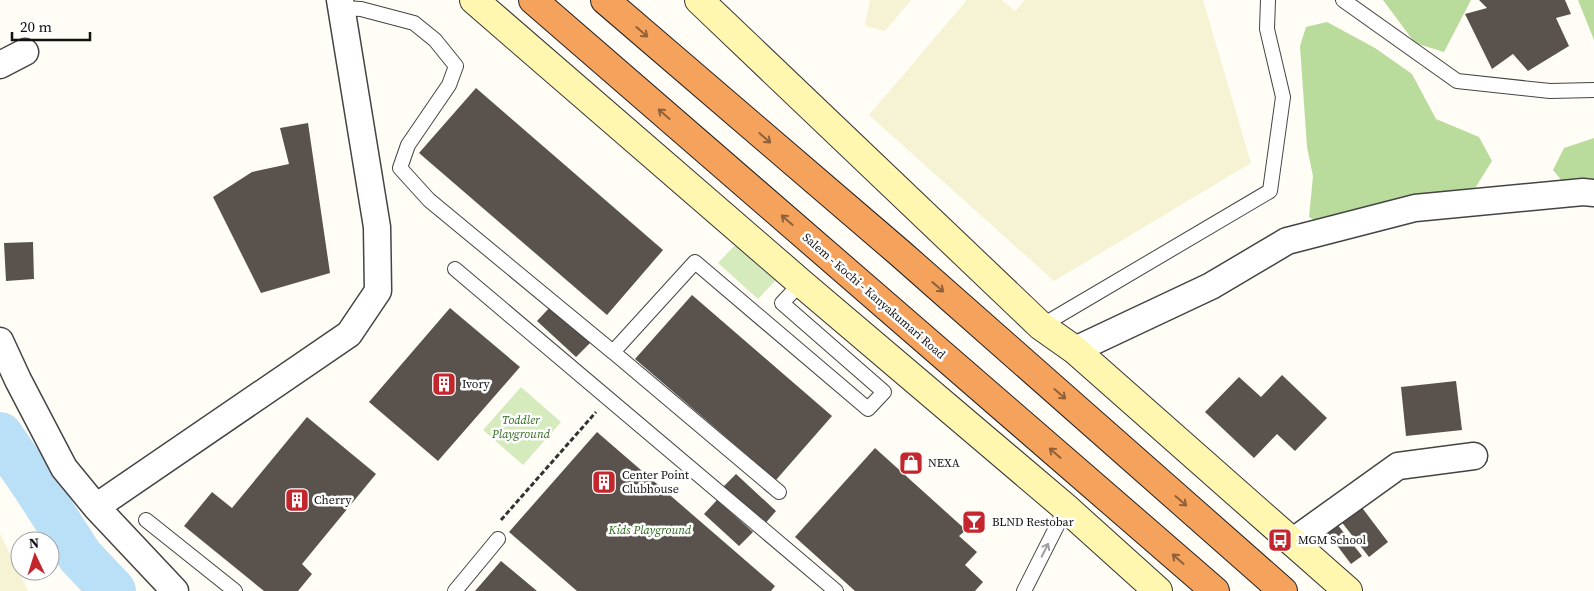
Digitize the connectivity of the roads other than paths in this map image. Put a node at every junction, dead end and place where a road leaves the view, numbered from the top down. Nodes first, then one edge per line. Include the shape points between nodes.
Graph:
1 (474, 0) edge
2 (533, 0) edge
3 (605, 0) edge
4 (699, 0) edge
5 (1268, 0) edge
6 (1343, 0) edge
7 (340, 4) edge
8 (25, 52) dead end
9 (0, 65) edge
10 (1594, 90) edge
11 (1594, 192) edge
12 (455, 269) dead end
13 (801, 283) junction
14 (1041, 326) junction
15 (0, 340) edge
16 (1075, 350) junction
17 (613, 352) junction
18 (1474, 456) dead end
19 (779, 492) dead end
20 (96, 507) junction
21 (1066, 508) junction
22 (146, 520) dead end
23 (498, 539) road end
24 (1292, 542) junction
25 (175, 591) edge
26 (235, 591) edge
27 (455, 591) edge
28 (836, 591) edge
29 (1024, 591) edge
30 (1158, 591) edge
31 (1215, 591) edge
32 (1283, 591) edge
33 (1348, 591) edge

1 - 13 street
31 -> 2 highway, Salem - Kochi - Kanyakumari Road
3 -> 32 highway via 901,254
4 - 14 street
5 - 14 lane via 1267,29 1283,97 1270,191
6 - 10 lane via 1457,82 1550,91
7 - 17 lane via 414,23 435,40 456,66 449,85 408,145 400,168 429,200
7 - 20 street via 377,226 378,291 349,334
8 - 9 street
11 - 16 street via 1415,208 1287,241 1211,286
12 - 28 lane
13 - 17 lane via 782,303 884,392 868,409 695,262
13 - 21 street
14 - 16 street
15 - 20 street via 64,468
16 - 24 street
17 - 19 lane
18 - 24 street via 1398,466
20 - 25 street
29 -> 21 lane
21 - 30 street
22 - 26 lane
23 - 27 lane
24 - 33 street

